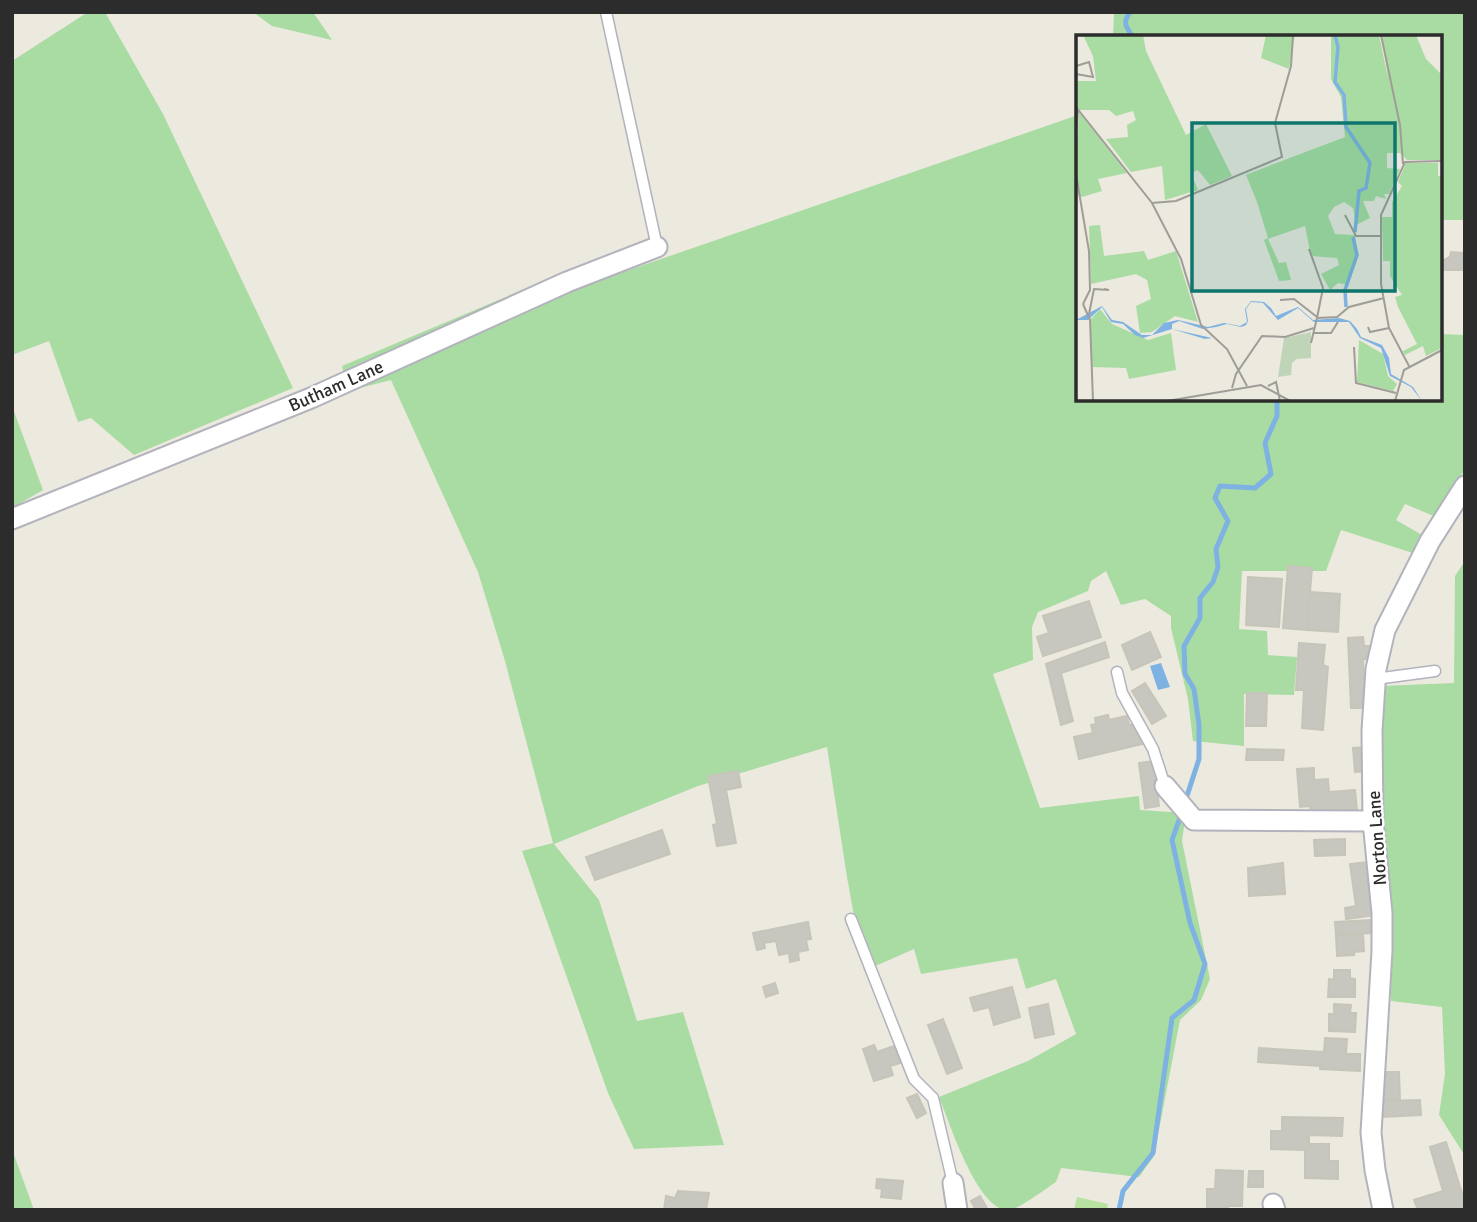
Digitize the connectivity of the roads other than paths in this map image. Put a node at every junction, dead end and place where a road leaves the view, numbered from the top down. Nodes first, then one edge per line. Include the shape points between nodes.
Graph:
1 (606, 12) edge
2 (657, 247) joint
3 (1465, 486) edge
4 (12, 519) edge
5 (1435, 671) dead end
6 (1117, 672) dead end
7 (1376, 679) junction
8 (1170, 792) joint
9 (1373, 821) junction
10 (851, 919) dead end
11 (953, 1183) joint
12 (957, 1210) edge
13 (1383, 1210) edge

1 - 2 lane
2 - 4 street, Butham Lane via 566,282 312,398
3 - 7 street, Norton Lane via 1430,541 1385,629
5 - 7 lane
6 - 8 lane via 1122,693
7 - 9 street, Norton Lane
8 - 9 street via 1194,820
9 - 13 street, Norton Lane via 1382,939 1371,1133
10 - 11 lane via 914,1079 933,1098
11 - 12 street

